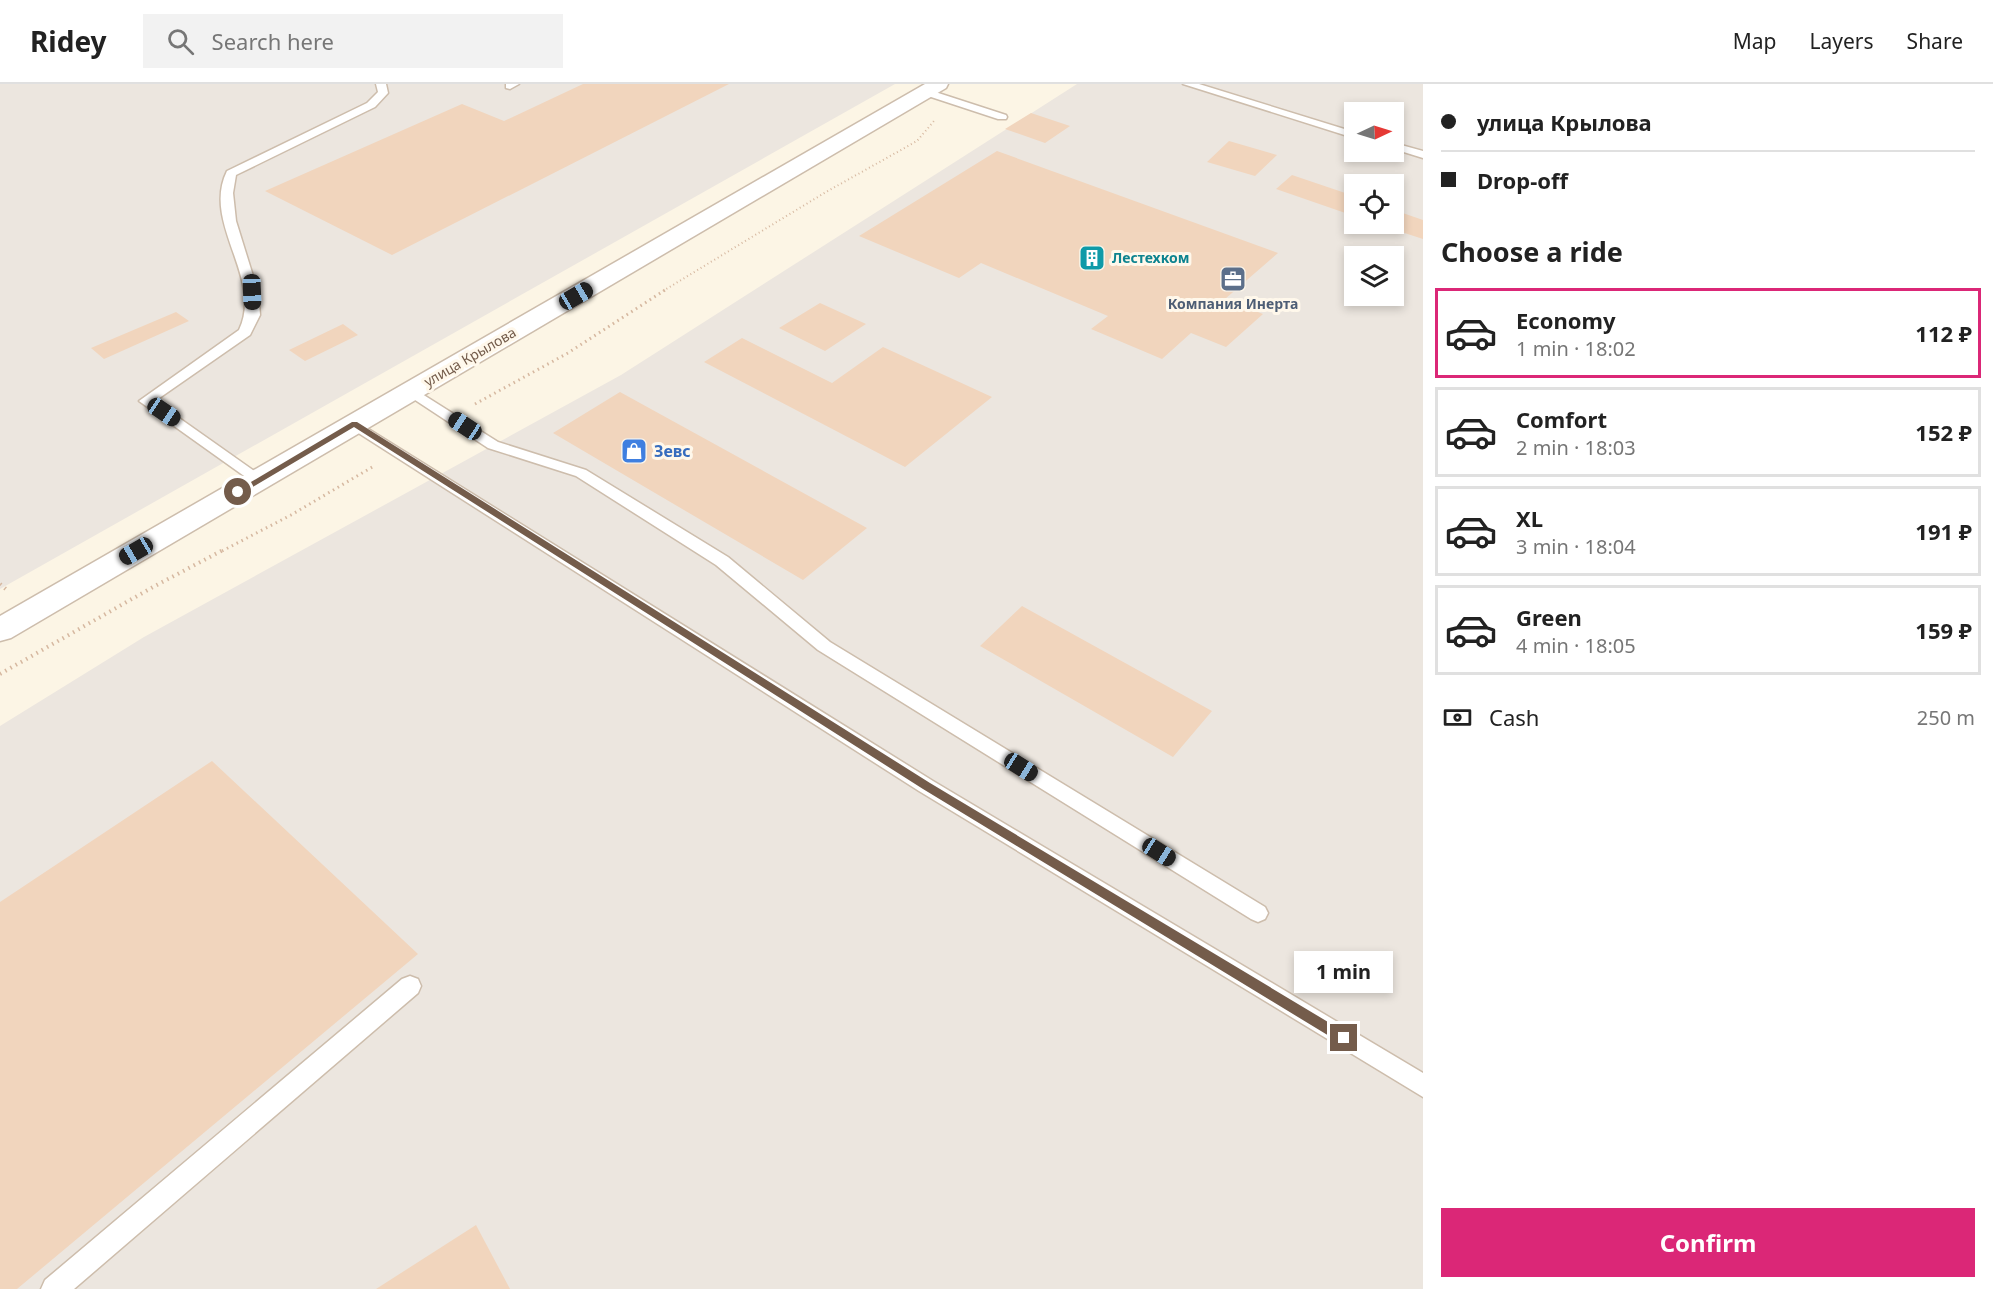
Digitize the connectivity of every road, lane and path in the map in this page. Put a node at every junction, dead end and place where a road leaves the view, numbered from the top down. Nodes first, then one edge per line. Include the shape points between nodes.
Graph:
1 (381, 84) edge
2 (1188, 84) edge
3 (939, 92) edge
4 (1002, 117) dead end
5 (1344, 132) edge
6 (1404, 149) edge
7 (1423, 155) edge
8 (411, 391) junction
9 (451, 417) junction
10 (354, 424) junction
11 (399, 452) junction
12 (259, 480) junction
13 (0, 630) edge
14 (0, 674) edge
15 (1258, 913) dead end
16 (410, 986) dead end
17 (1423, 1086) edge
18 (54, 1289) edge

1 - 12 lane via 383,93 370,105 231,173 227,193 230,221 252,292 253,315 245,332 146,401
2 - 5 lane
3 - 4 lane
3 - 8 street, улица Крылова
3 - 9 path via 917,141 785,216 568,353
6 - 7 lane
8 - 9 lane
8 - 10 street, улица Крылова
9 - 15 lane via 493,445 581,473 722,561 824,646
10 - 11 lane
10 - 12 street, улица Крылова
11 - 14 path
11 - 17 lane via 926,786
12 - 13 street, улица Крылова
16 - 18 lane

